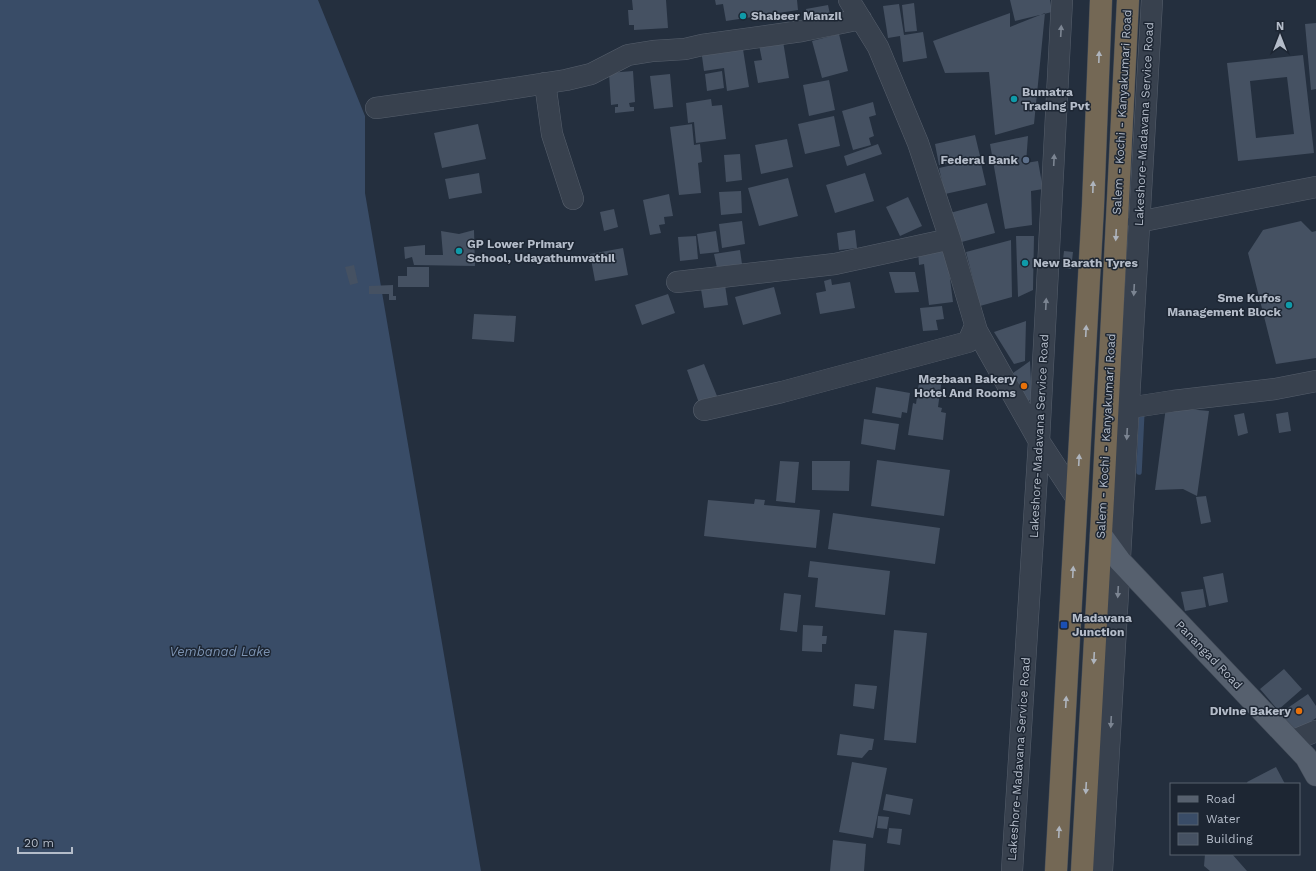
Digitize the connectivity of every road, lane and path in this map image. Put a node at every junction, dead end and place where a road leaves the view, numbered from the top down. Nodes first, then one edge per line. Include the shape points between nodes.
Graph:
1 (848, 0) edge
2 (1062, 0) edge
3 (1101, 0) edge
4 (1128, 0) edge
5 (1152, 0) edge
6 (861, 19) junction
7 (545, 83) junction
8 (376, 108) dead end
9 (1316, 187) edge
10 (573, 199) dead end
11 (1138, 222) junction
12 (950, 239) junction
13 (677, 282) dead end
14 (975, 326) junction
15 (1316, 382) edge
16 (1128, 408) junction
17 (704, 410) dead end
18 (1039, 441) junction
19 (1077, 499) junction
20 (1100, 535) junction
21 (1120, 562) junction
22 (1316, 731) edge
23 (1292, 741) junction
24 (1316, 774) edge
25 (1012, 871) edge
26 (1056, 871) edge
27 (1082, 871) edge
28 (1102, 871) edge

1 - 6 street
18 -> 2 street, Lakeshore-Madavana Service Road
19 -> 3 highway, Salem - Kochi - Kanyakumari Road
4 -> 20 highway, Salem - Kochi - Kanyakumari Road
5 - 11 street, Lakeshore-Madavana Service Road
6 - 7 street via 685,50 628,55 591,74
6 - 12 street via 878,47 918,143
7 - 8 street
7 - 10 street via 552,134
9 - 11 street
11 -> 16 street, Lakeshore-Madavana Service Road
12 - 13 street via 835,264
12 - 14 street
14 - 17 street via 968,342 782,392
14 - 18 street
15 - 16 street
16 -> 21 street, Lakeshore-Madavana Service Road
18 - 19 street
18 - 25 street, Lakeshore-Madavana Service Road
19 - 20 highway
26 -> 19 highway, Salem - Kochi - Kanyakumari Road
20 - 21 main road, Panangad Road
20 -> 27 highway, Salem - Kochi - Kanyakumari Road
21 - 23 main road, Panangad Road
21 -> 28 street, Lakeshore-Madavana Service Road
22 - 23 street
23 - 24 main road, Panangad Road

